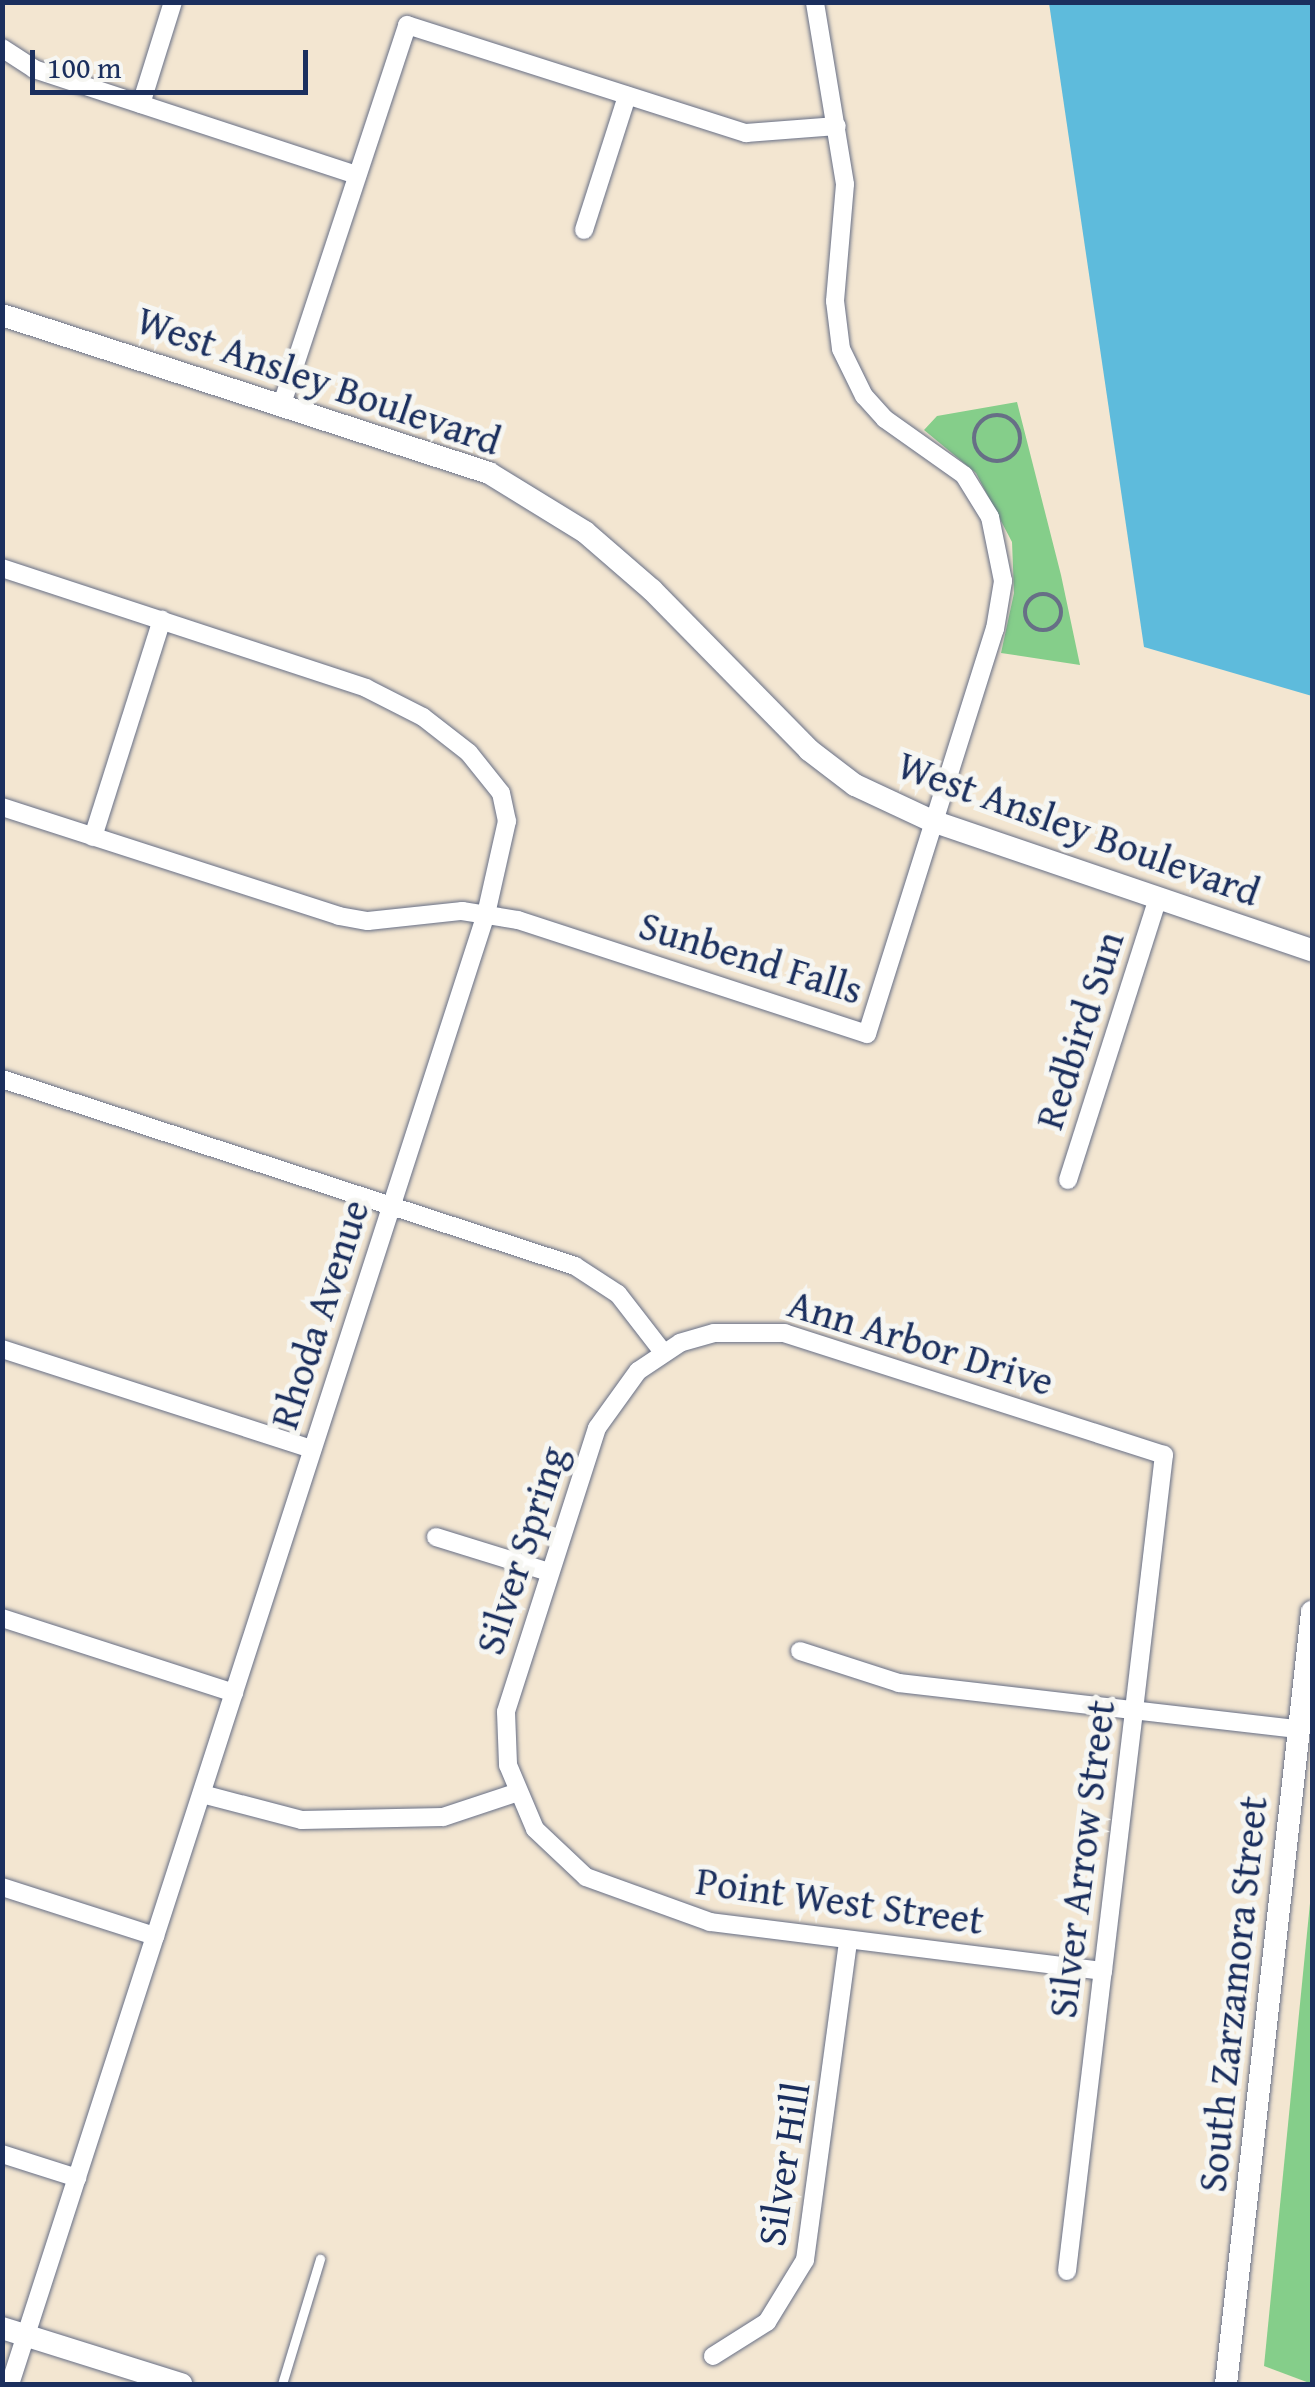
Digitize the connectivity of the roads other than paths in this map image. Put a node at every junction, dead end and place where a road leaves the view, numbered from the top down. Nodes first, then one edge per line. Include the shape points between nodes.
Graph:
1 (172, 2) edge
2 (815, 2) edge
3 (2, 48) edge
4 (627, 96) junction
5 (141, 104) junction
6 (837, 126) junction
7 (357, 175) junction
8 (584, 230) dead end
9 (2, 314) edge
10 (282, 404) junction
11 (2, 568) edge
12 (162, 620) junction
13 (2, 808) edge
14 (932, 821) junction
15 (93, 836) junction
16 (1157, 901) junction
17 (486, 914) junction
18 (1312, 950) edge
19 (2, 1079) edge
20 (1068, 1180) dead end
21 (392, 1204) junction
22 (2, 1348) edge
23 (663, 1352) junction
24 (312, 1449) junction
25 (1164, 1455) joint
26 (436, 1537) dead end
27 (549, 1572) junction
28 (1312, 1612) edge
29 (2, 1618) edge
30 (800, 1651) dead end
31 (234, 1693) junction
32 (1134, 1710) junction
33 (1299, 1729) junction
34 (1303, 1780) edge
35 (515, 1793) junction
36 (202, 1794) junction
37 (2, 1886) edge
38 (155, 1936) junction
39 (848, 1941) junction
40 (1103, 1972) junction
41 (2, 2154) edge
42 (77, 2178) junction
43 (320, 2259) dead end
44 (1068, 2271) dead end
45 (2, 2328) edge
46 (26, 2335) junction
47 (713, 2356) dead end
48 (10, 2384) edge
49 (180, 2384) edge
50 (282, 2384) edge
51 (1226, 2384) edge

1 - 5 street
2 - 6 street, Sunbend Falls
3 - 5 street via 34,69
4 - 6 street via 746,133
4 - 7 street via 407,25
4 - 8 street
5 - 7 street
6 - 14 street, Sunbend Falls via 845,184 835,301 841,350 884,419 964,476 999,546 1003,581 995,629
7 - 10 street
9 - 10 street, West Ansley Boulevard
10 - 14 street, West Ansley Boulevard via 461,462 552,510 652,590 809,750 855,784
11 - 12 street, Rhoda Avenue
12 - 15 street
12 - 17 street, Rhoda Avenue via 366,688 423,717 469,752 501,794 507,821
13 - 15 street, Sunbend Falls
14 - 16 street, West Ansley Boulevard
14 - 17 street, Sunbend Falls via 866,1034
15 - 17 street, Sunbend Falls via 339,916
16 - 18 street, West Ansley Boulevard
16 - 20 street, Redbird Sun
17 - 21 street, Rhoda Avenue
19 - 21 street
21 - 23 street via 590,1274 629,1306
21 - 24 street, Rhoda Avenue
22 - 24 street
23 - 25 street, Ann Arbor Drive via 714,1332 785,1332
23 - 27 street, Silver Spring via 626,1383 597,1428
24 - 31 street, Rhoda Avenue
25 - 32 street, Silver Arrow Street
26 - 27 street
27 - 35 street, Silver Spring via 506,1712
28 - 33 street, South Zarzamora Street
29 - 31 street
30 - 32 street via 899,1683
31 - 36 street, Rhoda Avenue
32 - 33 street
32 - 40 street, Silver Arrow Street
33 - 34 street, South Zarzamora Street
34 - 51 street, South Zarzamora Street
35 - 36 street via 443,1816 302,1820
35 - 39 street, Point West Street via 546,1843 602,1885 710,1922
36 - 38 street, Rhoda Avenue
37 - 38 street
38 - 42 street, Rhoda Avenue
39 - 40 street, Point West Street
39 - 47 street, Silver Hill via 806,2260 767,2322
40 - 44 street, Silver Arrow Street
41 - 42 street
42 - 46 street, Rhoda Avenue
43 - 50 lane
45 - 46 street
46 - 48 street, Rhoda Avenue
46 - 49 street

